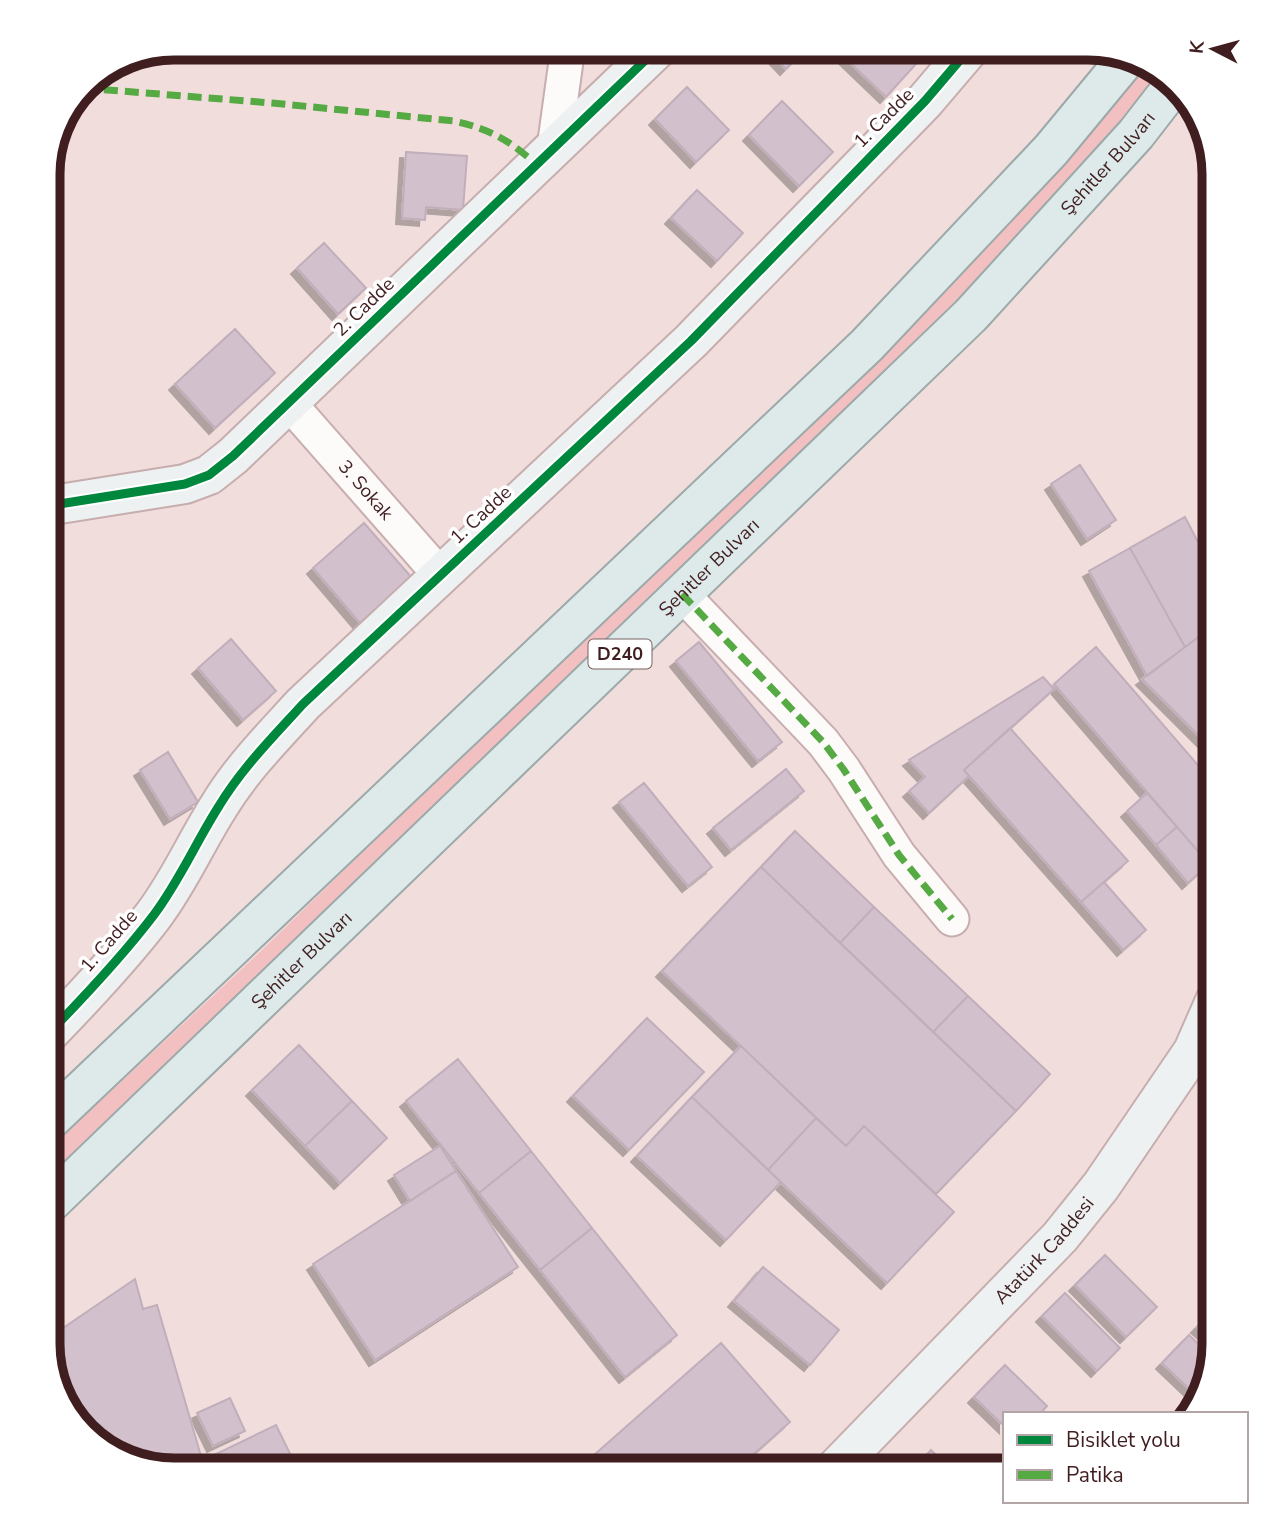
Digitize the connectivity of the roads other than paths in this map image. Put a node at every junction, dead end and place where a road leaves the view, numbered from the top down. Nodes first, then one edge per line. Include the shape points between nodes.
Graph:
1 (566, 60) edge
2 (645, 60) edge
3 (960, 60) edge
4 (1122, 64) edge
5 (1168, 92) edge
6 (554, 148) junction
7 (289, 403) junction
8 (60, 504) edge
9 (441, 576) junction
10 (682, 594) junction
11 (953, 919) dead end
12 (60, 1021) edge
13 (1202, 1049) edge
14 (60, 1111) edge
15 (60, 1193) edge
16 (846, 1458) edge

1 - 6 street
2 - 6 street, 2. Cadde
3 - 9 street, 1. Cadde via 691,341
4 - 14 main road, D240 via 1041,160 867,345
5 - 10 main road, Şehitler Bulvarı / D240 via 971,315
6 - 7 street, 2. Cadde
7 - 8 street, 2. Cadde via 209,475 185,484
7 - 9 street, 3. Sokak
9 - 12 street, 1. Cadde via 303,704 259,752 220,805 153,915
10 - 11 street via 823,742 899,855
10 - 15 main road, Şehitler Bulvarı / D240
13 - 16 street, Atatürk Caddesi via 1060,1237

